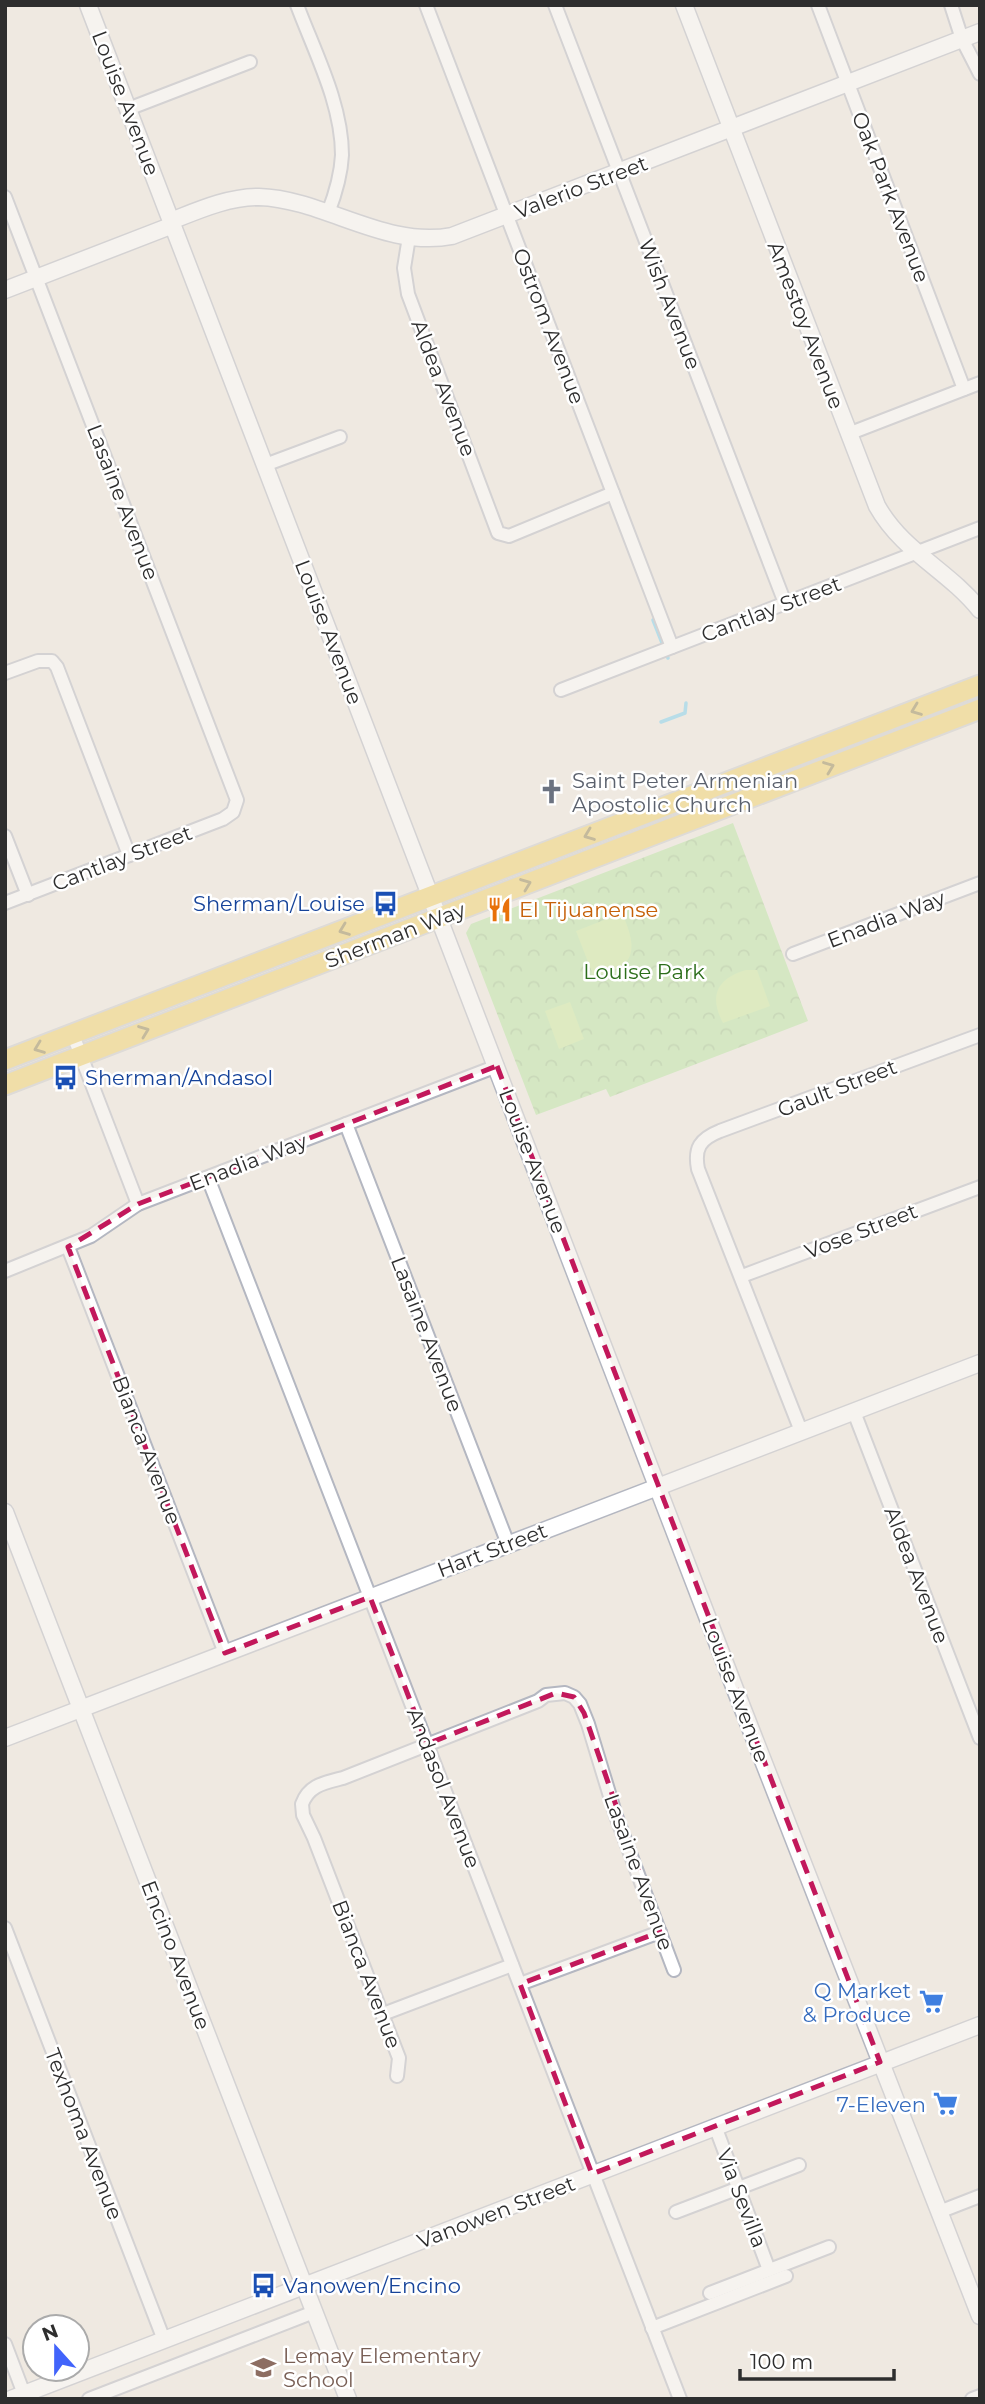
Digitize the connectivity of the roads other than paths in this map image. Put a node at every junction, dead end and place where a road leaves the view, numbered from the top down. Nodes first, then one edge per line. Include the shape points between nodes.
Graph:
1 (88, 5) edge
2 (297, 5) edge
3 (426, 5) edge
4 (555, 5) edge
5 (684, 5) edge
6 (818, 5) edge
7 (951, 5) edge
8 (980, 32) edge
9 (962, 39) junction
10 (250, 62) dead end
11 (980, 74) edge
12 (848, 85) junction
13 (128, 109) junction
14 (732, 129) junction
15 (618, 172) junction
16 (5, 197) edge
17 (328, 213) junction
18 (506, 216) junction
19 (172, 223) junction
20 (409, 237) junction
21 (36, 278) junction
22 (5, 290) edge
23 (980, 383) edge
24 (964, 389) junction
25 (849, 434) junction
26 (340, 437) dead end
27 (265, 465) junction
28 (613, 493) junction
29 (980, 527) edge
30 (917, 554) junction
31 (785, 603) junction
32 (980, 610) edge
33 (672, 647) junction
34 (5, 673) edge
35 (980, 685) edge
36 (561, 690) dead end
37 (980, 709) edge
38 (235, 807) joint
39 (5, 836) edge
40 (130, 855) junction
41 (980, 883) edge
42 (28, 895) junction
43 (431, 896) junction
44 (5, 903) edge
45 (439, 917) junction
46 (793, 954) dead end
47 (73, 1035) junction
48 (980, 1035) edge
49 (81, 1056) junction
50 (5, 1060) edge
51 (497, 1066) junction
52 (5, 1085) edge
53 (346, 1124) junction
54 (208, 1178) junction
55 (980, 1187) edge
56 (138, 1204) junction
57 (68, 1247) junction
58 (5, 1271) edge
59 (742, 1276) junction
60 (980, 1363) edge
61 (854, 1412) junction
62 (802, 1431) junction
63 (657, 1486) junction
64 (5, 1512) edge
65 (508, 1544) junction
66 (370, 1597) junction
67 (225, 1653) junction
68 (80, 1708) junction
69 (5, 1738) edge
70 (980, 1738) edge
71 (427, 1744) junction
72 (5, 1928) edge
73 (660, 1932) junction
74 (512, 1965) junction
75 (674, 1970) dead end
76 (520, 1984) junction
77 (383, 2014) junction
78 (980, 2025) edge
79 (880, 2062) junction
80 (397, 2076) dead end
81 (715, 2126) junction
82 (799, 2165) dead end
83 (592, 2174) junction
84 (738, 2189) junction
85 (980, 2196) edge
86 (939, 2212) junction
87 (676, 2213) dead end
88 (830, 2247) dead end
89 (769, 2270) junction
90 (786, 2276) dead end
91 (304, 2286) junction
92 (710, 2293) dead end
93 (314, 2312) junction
94 (980, 2316) edge
95 (652, 2328) junction
96 (164, 2340) junction
97 (5, 2344) edge
98 (18, 2396) edge
99 (980, 2396) edge
100 (89, 2399) edge
101 (348, 2399) edge
102 (680, 2399) edge
103 (972, 2399) edge

1 - 13 street, Louise Avenue
2 - 17 street via 338,117 342,158
3 - 18 street, Ostrom Avenue
4 - 15 street, Wish Avenue
5 - 14 street, Amestoy Avenue
6 - 12 street, Oak Park Avenue
7 - 9 street
8 - 9 street, Valerio Street
9 - 11 street
9 - 12 street, Valerio Street
10 - 13 street
12 - 14 street, Valerio Street
12 - 24 street, Oak Park Avenue
13 - 19 street, Louise Avenue
14 - 15 street, Valerio Street
14 - 25 street, Amestoy Avenue
15 - 18 street, Valerio Street
15 - 31 street, Wish Avenue
16 - 21 street, Lasaine Avenue
17 - 19 street, Valerio Street via 250,197 223,202
17 - 20 street, Valerio Street
18 - 20 street, Valerio Street via 452,236
18 - 28 street, Ostrom Avenue
19 - 21 street, Valerio Street
19 - 27 street, Louise Avenue
20 - 28 street, Aldea Avenue via 404,268 408,294 495,528 509,536
21 - 22 street, Valerio Street
21 - 38 street, Lasaine Avenue via 236,797
23 - 24 street
24 - 25 street
25 - 30 street, Amestoy Avenue via 877,506 897,536
26 - 27 street
27 - 43 street, Louise Avenue
28 - 33 street, Ostrom Avenue
29 - 30 street, Cantlay Street
30 - 31 street, Cantlay Street
30 - 32 street, Amestoy Avenue
31 - 33 street, Cantlay Street
33 - 36 street, Cantlay Street
34 - 40 street via 52,661
35 -> 43 main road, Sherman Way
45 -> 37 main road, Sherman Way
38 - 40 street, Cantlay Street via 229,817
39 - 42 street
40 - 42 street, Cantlay Street
41 - 46 street, Enadia Way
42 - 44 street, Cantlay Street
43 - 45 street, Louise Avenue
43 -> 47 main road, Sherman Way
49 -> 45 main road, Sherman Way
45 - 51 street, Louise Avenue
47 - 49 street
47 -> 50 main road, Sherman Way
48 - 59 street, Gault Street via 702,1140 698,1169
49 - 52 main road, Sherman Way
49 - 56 street
51 - 53 street, Enadia Way
51 - 63 street, Louise Avenue
53 - 54 street, Enadia Way
53 - 65 street, Lasaine Avenue
54 - 56 street, Enadia Way
54 - 66 street, Andasol Avenue
55 - 59 street, Vose Street
56 - 57 street, Enadia Way
57 - 58 street, Enadia Way
57 - 67 street, Bianca Avenue
59 - 62 street
60 - 61 street, Hart Street
61 - 62 street, Hart Street
61 - 70 street, Aldea Avenue
62 - 63 street, Hart Street
63 - 65 street, Hart Street
63 - 79 street, Louise Avenue
64 - 68 street, Encino Avenue
65 - 66 street, Hart Street
66 - 67 street, Hart Street
66 - 71 street, Andasol Avenue
67 - 68 street, Hart Street
68 - 69 street, Hart Street
68 - 91 street, Encino Avenue
71 - 73 street, Lasaine Avenue via 546,1695 574,1697 584,1713 616,1816
71 - 74 street, Andasol Avenue
71 - 77 street, Bianca Avenue via 320,1784 310,1789 302,1804
72 - 96 street, Texhoma Avenue
73 - 75 street, Lasaine Avenue
73 - 76 street
74 - 76 street, Andasol Avenue
74 - 77 street
76 - 83 street, Andasol Avenue
77 - 80 street, Bianca Avenue via 399,2058
78 - 79 street, Vanowen Street
79 - 81 street, Vanowen Street
79 - 86 street, Louise Avenue
81 - 83 street, Vanowen Street
81 - 84 street, Via Sevilla
82 - 84 street
83 - 91 street, Vanowen Street
83 - 95 street, Andasol Avenue
84 - 87 street
84 - 89 street, Via Sevilla
85 - 86 street
86 - 94 street, Louise Avenue
88 - 89 street
89 - 92 street
90 - 95 street
91 - 93 street, Encino Avenue
91 - 96 street, Vanowen Street
93 - 100 street
93 - 101 street, Encino Avenue
95 - 102 street, Andasol Avenue
96 - 98 street, Vanowen Street
97 - 98 street
99 - 103 street

